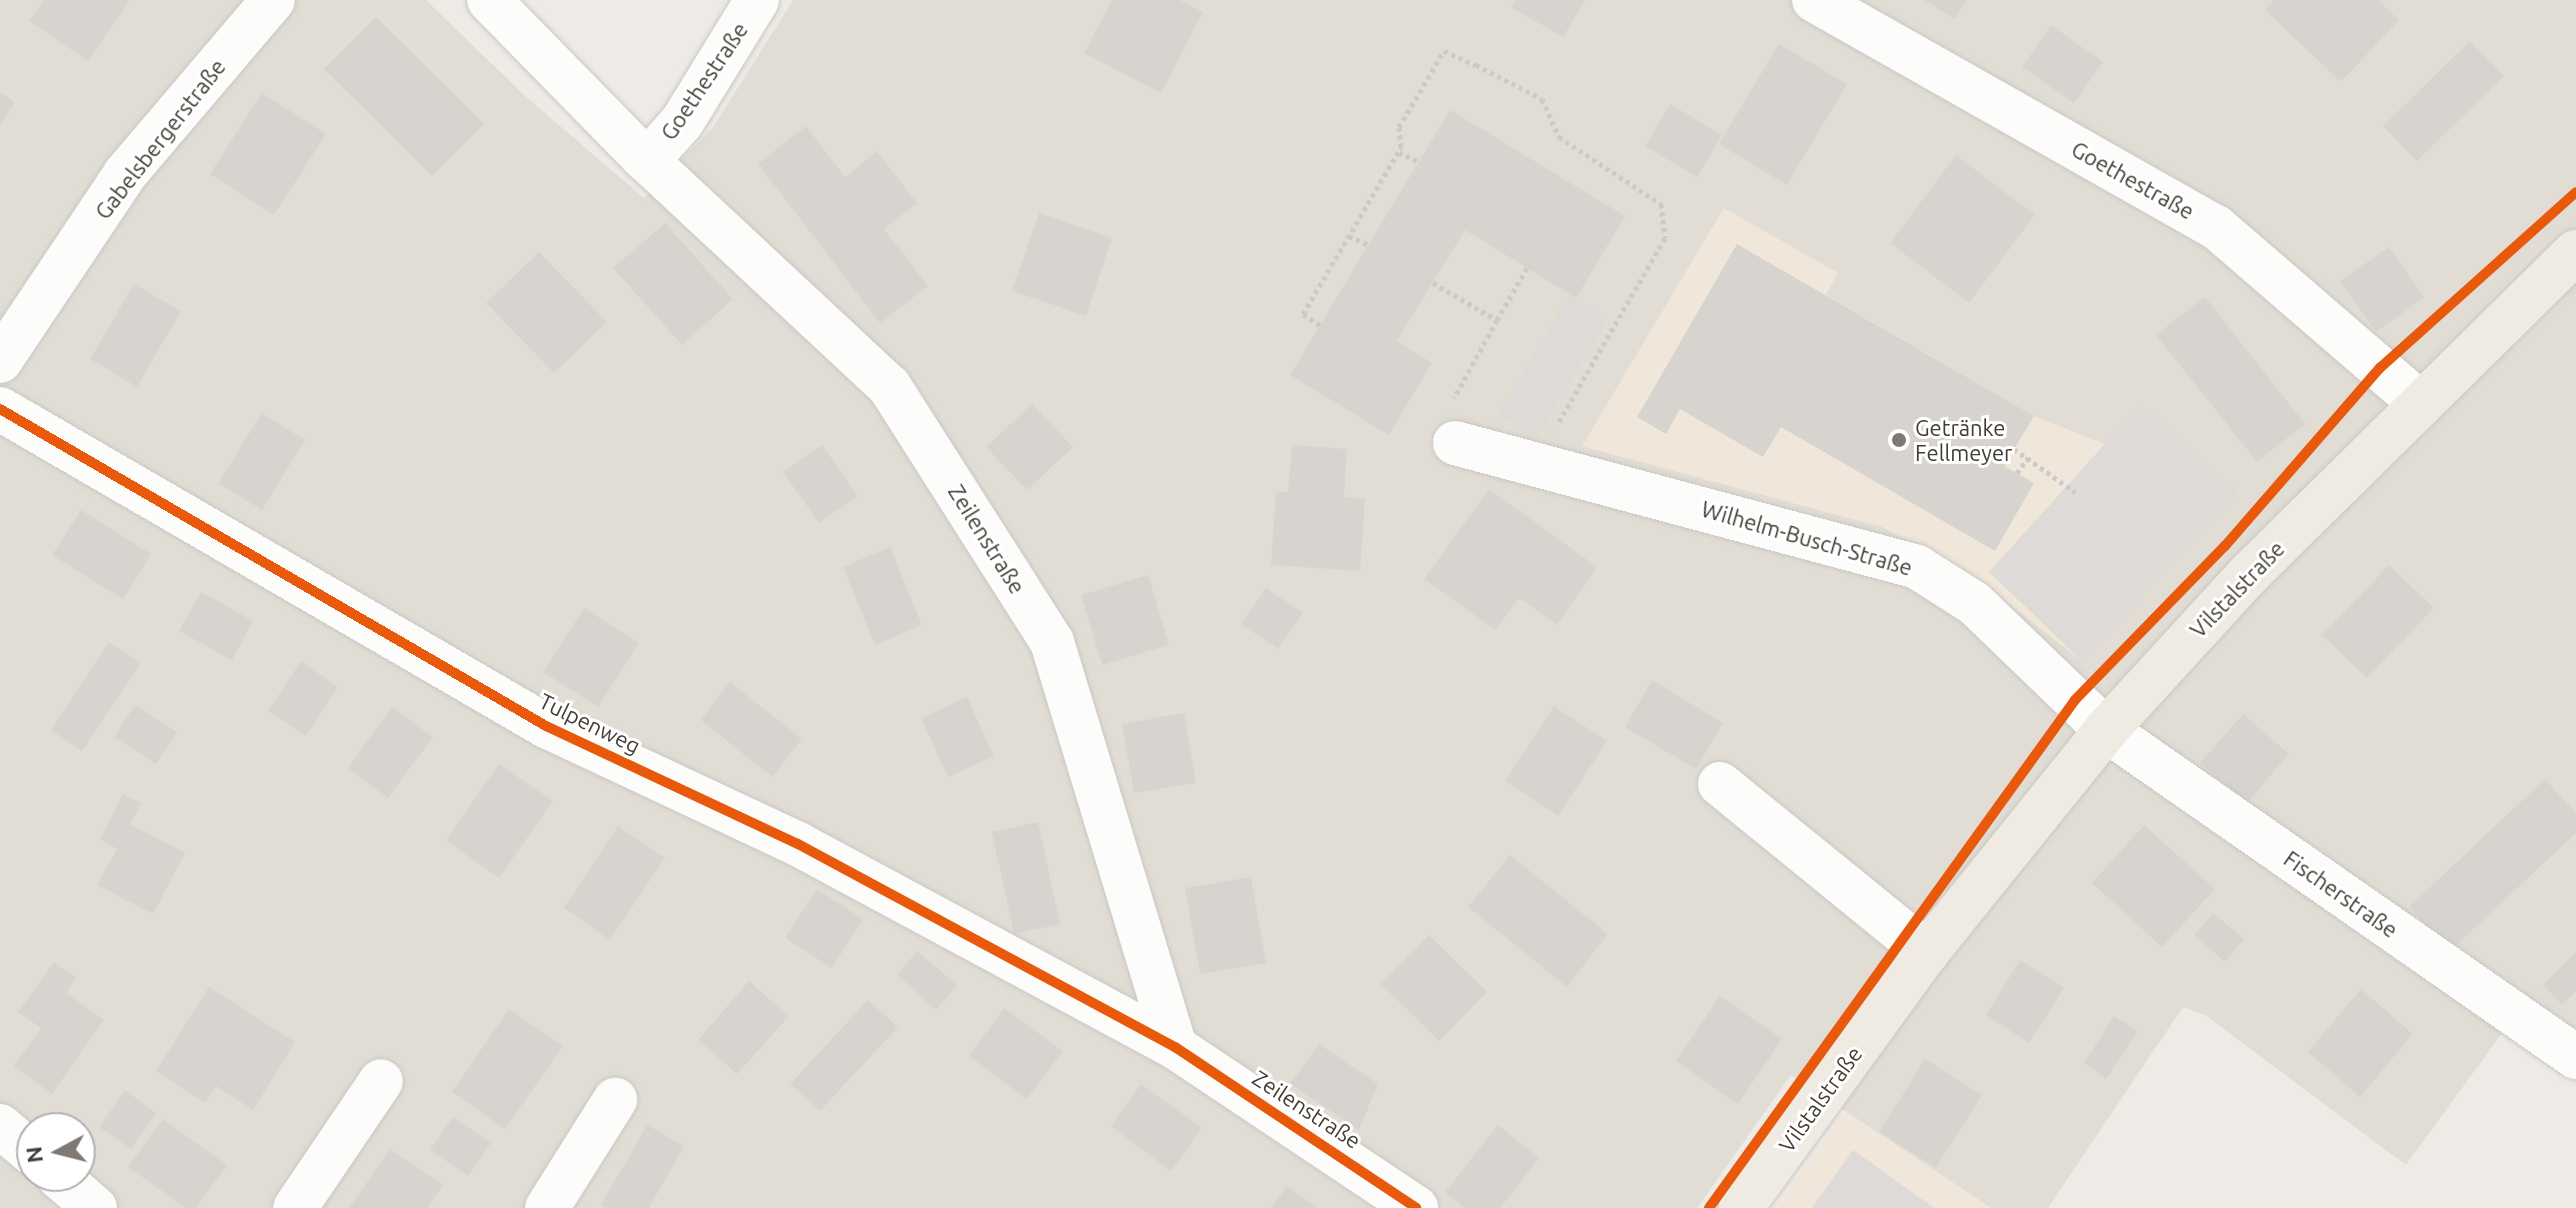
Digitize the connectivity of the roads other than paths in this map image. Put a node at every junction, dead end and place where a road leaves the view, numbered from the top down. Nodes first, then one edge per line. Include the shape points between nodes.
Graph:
1 (273, 0) edge
2 (489, 0) edge
3 (757, 0) edge
4 (1814, 0) edge
5 (647, 161) junction
6 (2576, 252) edge
7 (0, 361) edge
8 (2421, 404) junction
9 (0, 409) edge
10 (1455, 443) road end
11 (2106, 730) junction
12 (1720, 784) dead end
13 (1927, 952) junction
14 (1175, 1047) junction
15 (2576, 1057) edge
16 (381, 1081) dead end
17 (615, 1100) dead end
18 (0, 1126) edge
19 (16, 1140) edge
20 (76, 1192) edge
21 (95, 1208) edge
22 (295, 1208) edge
23 (547, 1208) edge
24 (1416, 1208) edge
25 (1741, 1208) edge

1 - 7 street, Gabelsbergerstraße via 125,174
2 - 5 street, Zeilenstraße
3 - 5 street, Goethestraße via 682,122
4 - 8 street, Goethestraße via 2216,227
5 - 14 street, Zeilenstraße via 889,386 1052,642
6 - 8 main road, Vilstalstraße
8 - 11 main road, Vilstalstraße via 2249,574
9 - 14 street, Tulpenweg via 546,726 798,844
10 - 11 street, Wilhelm-Busch-Straße via 1917,567 1974,603
11 - 13 main road, Vilstalstraße
11 - 15 street, Fischerstraße
12 - 13 street
13 - 25 main road, Vilstalstraße
14 - 24 street, Zeilenstraße
16 - 22 street
17 - 23 street
18 - 19 street
20 - 21 street

